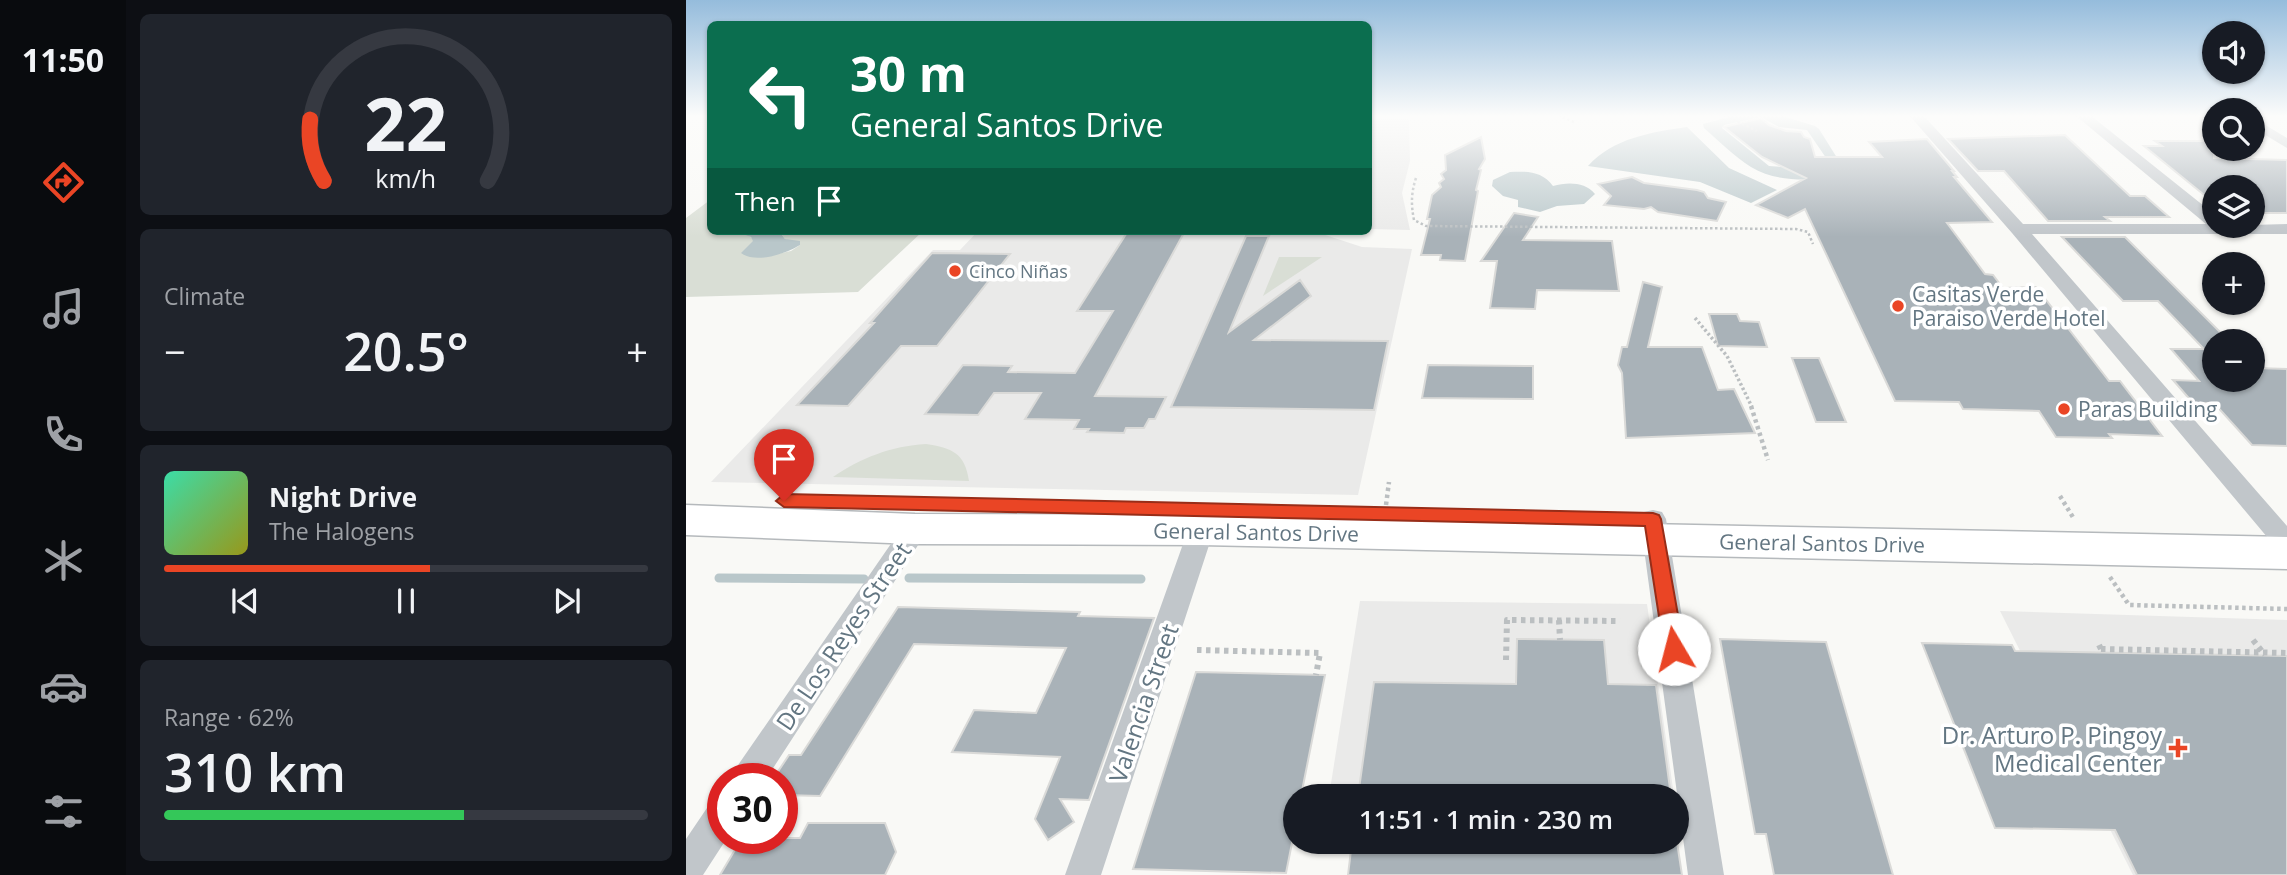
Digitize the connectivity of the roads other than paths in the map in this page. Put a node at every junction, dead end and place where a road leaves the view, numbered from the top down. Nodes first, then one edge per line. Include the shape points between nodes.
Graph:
1 (1953, 156) edge
2 (2132, 156) edge
3 (2202, 212) edge
4 (2202, 225) edge
5 (2265, 228) edge
6 (2018, 229) junction
7 (2287, 229) edge
8 (686, 498) edge
9 (686, 520) edge
10 (915, 528) junction
11 (1201, 530) junction
12 (1654, 530) junction
13 (2285, 540) edge
14 (758, 763) edge
15 (707, 838) edge
16 (686, 869) edge
17 (1083, 875) edge
18 (1706, 875) edge

1 - 6 street
2 - 3 street
4 - 6 street
5 - 7 street
6 - 13 street
8 - 12 highway, General Santos Drive via 1387,497
9 - 10 highway, General Santos Drive
10 - 11 highway, General Santos Drive
10 - 14 street, De Los Reyes Street
11 - 12 highway, General Santos Drive
11 - 17 street, Valencia Street
12 - 13 highway, General Santos Drive
12 - 18 street
15 - 16 street

